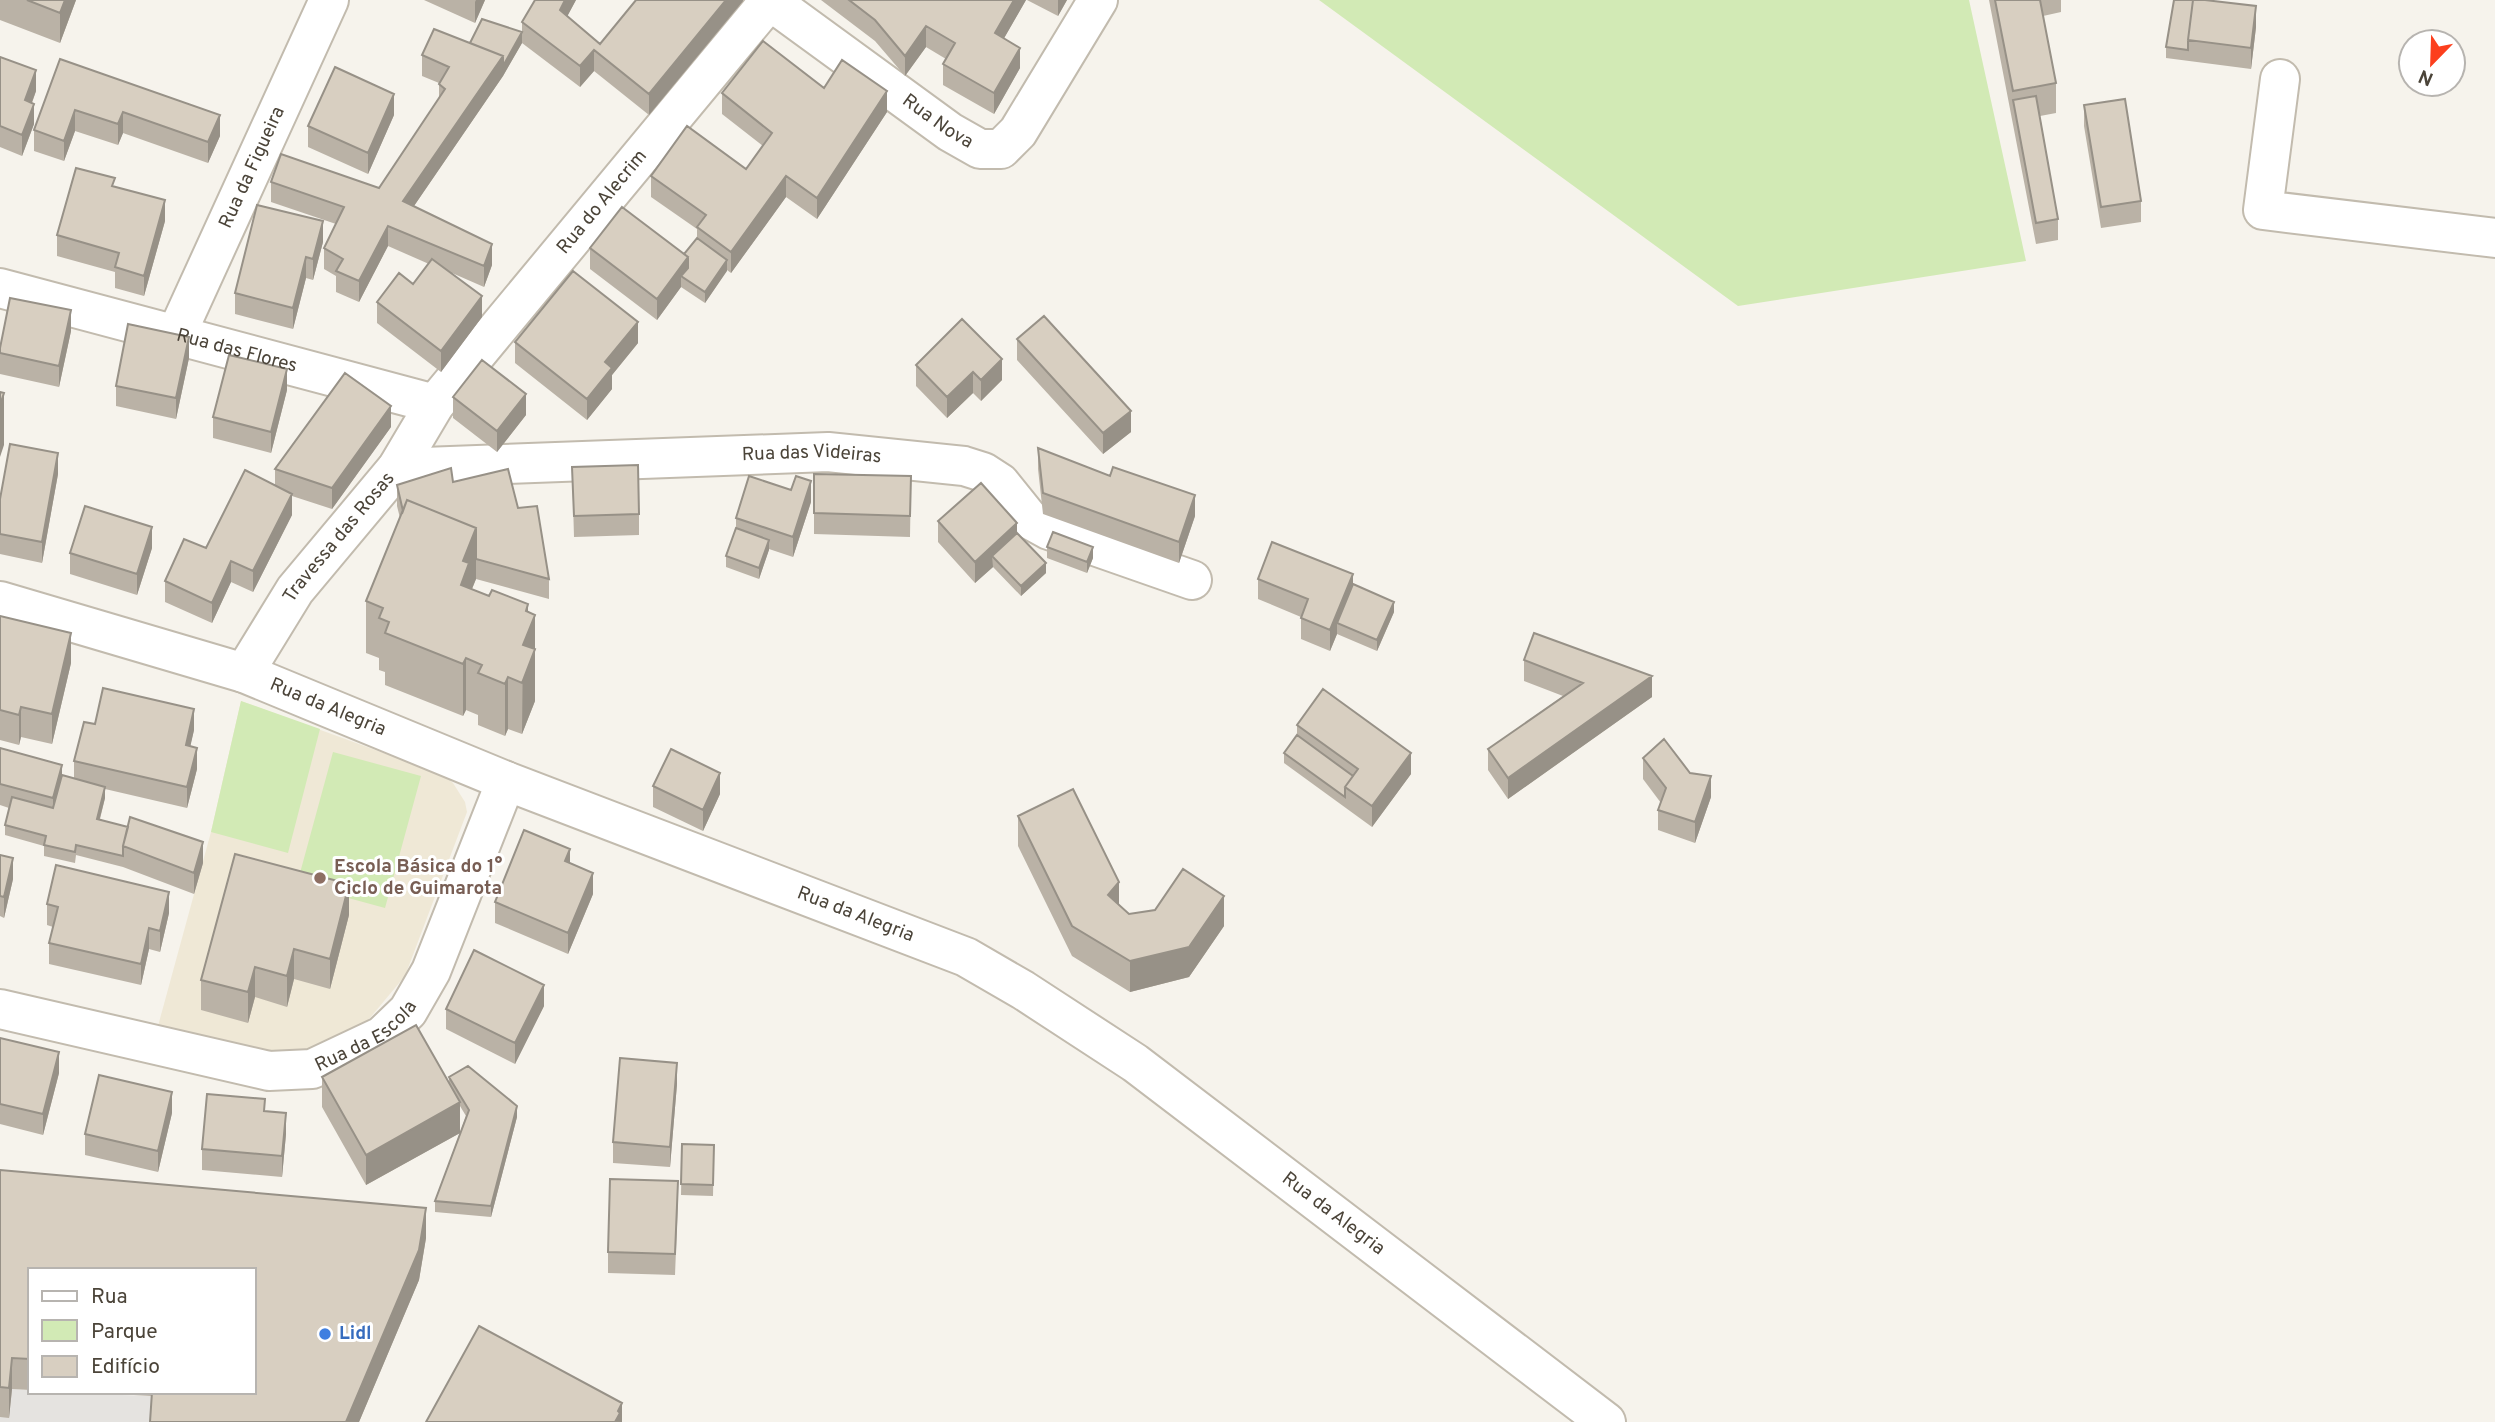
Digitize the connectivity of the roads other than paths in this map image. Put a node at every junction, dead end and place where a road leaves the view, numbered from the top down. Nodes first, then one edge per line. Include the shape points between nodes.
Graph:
1 (329, 0) edge
2 (770, 0) edge
3 (1098, 0) edge
4 (2280, 79) dead end
5 (2495, 238) edge
6 (0, 288) edge
7 (176, 335) junction
8 (435, 404) junction
9 (397, 468) junction
10 (1192, 580) dead end
11 (0, 601) edge
12 (244, 673) junction
13 (506, 781) junction
14 (0, 1009) edge
15 (1606, 1422) edge

1 - 7 street, Rua da Figueira
2 - 3 street, Rua Nova via 950,132 980,149 1001,149 1018,132
2 - 8 street, Rua do Alecrim
4 - 5 street via 2263,210
6 - 7 street, Rua das Flores
7 - 8 street, Rua das Flores
8 - 9 street, Travessa das Rosas
9 - 10 street, Rua das Videiras via 828,452 964,466 1000,483 1029,519 1049,530
9 - 12 street, Travessa das Rosas via 295,590
11 - 12 street, Rua da Alegria
12 - 13 street, Rua da Alegria
13 - 14 street, Rua da Escola via 431,971 408,1011 382,1036 351,1052 312,1069 269,1071
13 - 15 street, Rua da Alegria via 966,957 1023,990 1135,1063

